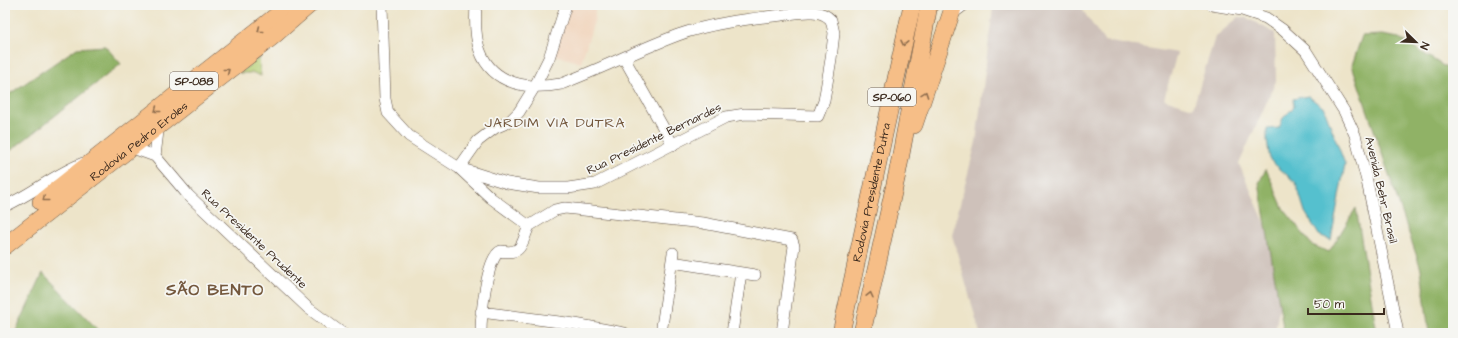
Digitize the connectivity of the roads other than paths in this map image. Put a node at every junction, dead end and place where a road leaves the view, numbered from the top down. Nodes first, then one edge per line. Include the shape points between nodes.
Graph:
1 (290, 5) edge
2 (309, 5) edge
3 (382, 5) edge
4 (476, 5) edge
5 (566, 5) edge
6 (912, 5) edge
7 (928, 5) edge
8 (1212, 5) edge
9 (956, 8) edge
10 (624, 58) junction
11 (535, 86) junction
12 (159, 123) junction
13 (673, 145) junction
14 (130, 147) junction
15 (155, 156) junction
16 (97, 157) junction
17 (459, 168) junction
18 (898, 170) junction
19 (5, 206) edge
20 (529, 226) junction
21 (5, 231) edge
22 (5, 246) edge
23 (741, 273) junction
24 (755, 275) dead end
25 (481, 312) junction
26 (342, 333) edge
27 (481, 333) edge
28 (624, 333) edge
29 (661, 333) edge
30 (732, 333) edge
31 (782, 333) edge
32 (841, 333) edge
33 (862, 333) edge
34 (1398, 333) edge

1 -> 16 highway, Rodovia Pedro Eroles / SP-088
12 -> 2 highway, Rodovia Pedro Eroles / SP-088 via 272,37
3 - 17 street via 384,99 388,113 409,136
4 - 11 street via 477,37 486,62 507,82
5 - 11 street via 549,58
6 -> 32 highway, Rodovia Presidente Dutra / SP-060
7 - 18 highway, Rodovia Presidente Dutra / SP-060
8 - 34 street, Avenida Behr Brasil via 1242,10 1266,18 1283,30 1306,51 1344,111 1355,135 1367,181
18 -> 9 highway
10 - 11 street via 560,84
10 - 13 street
10 - 13 street, Rua Presidente Bernardes via 703,27 809,12 823,14 832,20 834,33 821,114 745,114 726,117
11 - 17 street via 514,118 478,141
12 - 14 highway, Rodovia Pedro Eroles / SP-088
12 - 15 street
13 - 17 street, Rua Presidente Bernardes via 595,184 568,188 539,188 507,183
14 - 15 street, Rua Presidente Prudente
14 - 22 highway, Rodovia Pedro Eroles / SP-088
15 - 26 street, Rua Presidente Prudente via 188,195 308,308
16 - 19 street via 66,170 22,199
16 -> 21 highway, Rodovia Pedro Eroles / SP-088
17 - 20 street via 491,198
33 -> 18 highway, Rodovia Presidente Dutra / SP-060
20 - 25 street via 517,251 501,251 496,254
20 - 31 street via 555,210 565,208 703,223 792,240 794,246
23 - 24 street
23 - 29 street via 672,258
23 - 30 street
25 - 27 street
25 - 28 street

